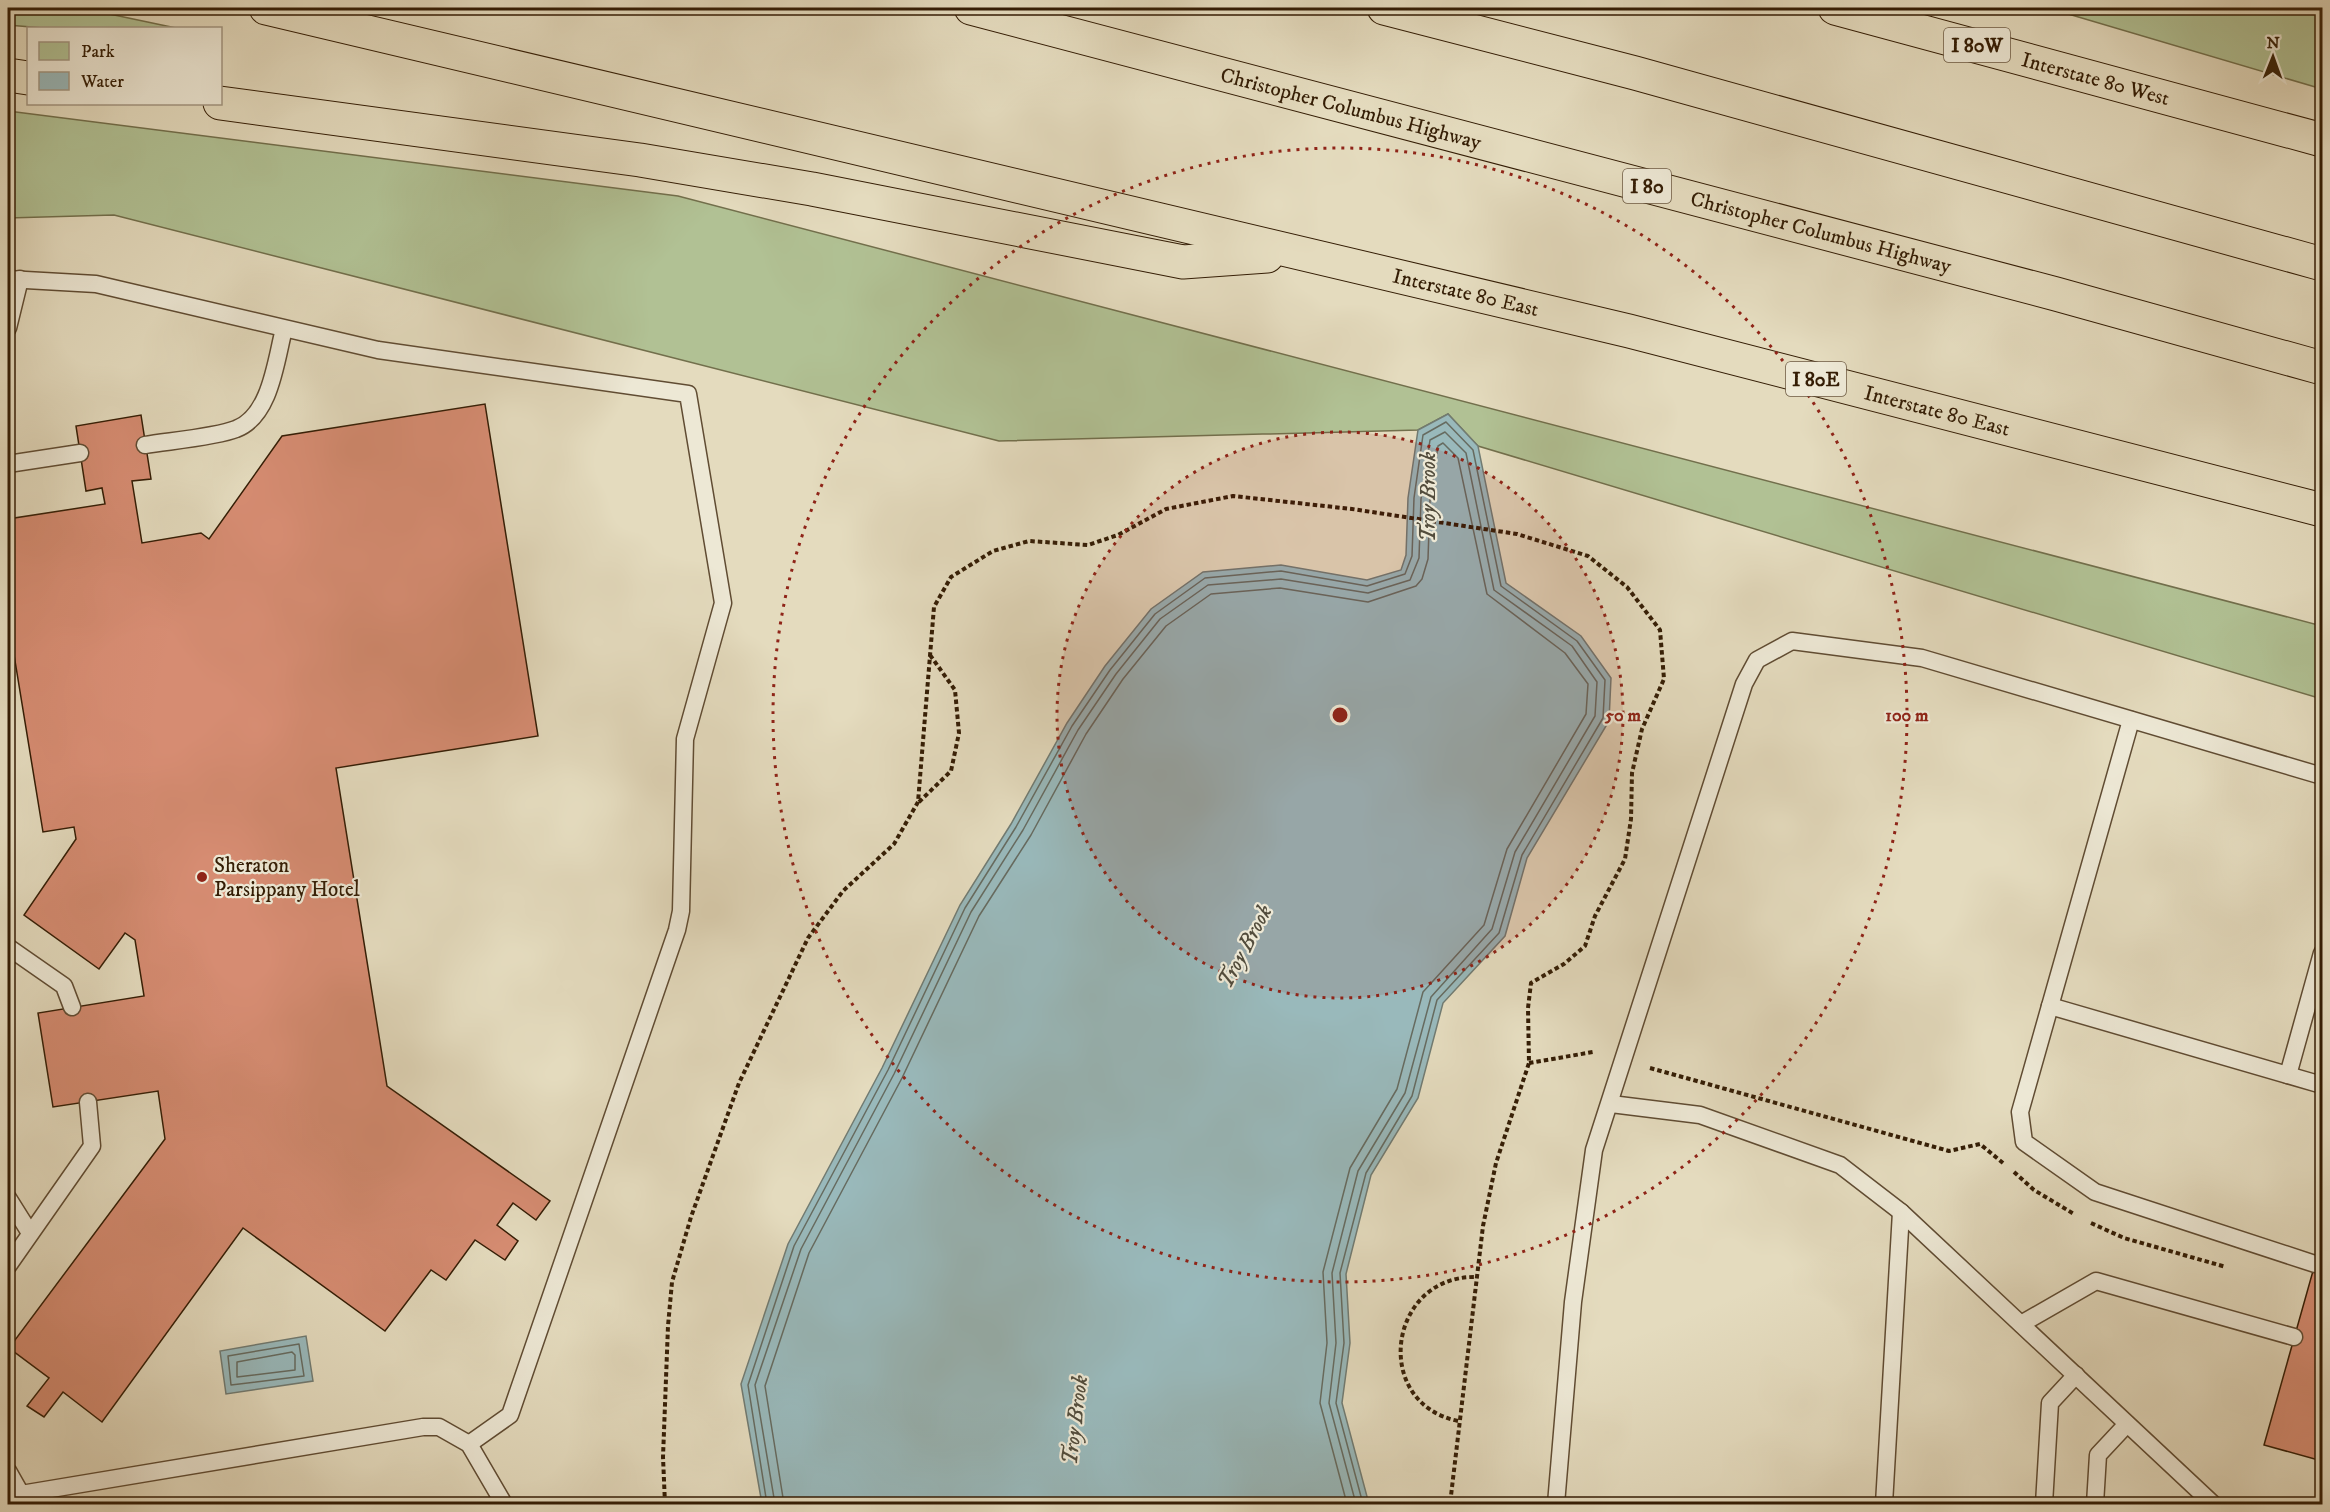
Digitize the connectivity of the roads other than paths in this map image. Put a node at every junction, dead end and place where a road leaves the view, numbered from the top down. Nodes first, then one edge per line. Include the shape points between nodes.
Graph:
1 (266, 8) edge
2 (971, 8) edge
3 (1384, 8) edge
4 (1835, 8) edge
5 (8, 75) edge
6 (27, 78) edge
7 (222, 103) edge
8 (2322, 140) edge
9 (1308, 253) junction
10 (2322, 264) edge
11 (14, 279) edge
12 (8, 328) edge
13 (284, 328) junction
14 (2322, 368) edge
15 (146, 444) dead end
16 (80, 453) dead end
17 (8, 464) edge
18 (2322, 510) edge
19 (2131, 720) junction
20 (2322, 776) edge
21 (8, 947) edge
22 (2322, 953) edge
23 (2050, 1006) junction
24 (72, 1007) dead end
25 (2288, 1075) junction
26 (2322, 1085) edge
27 (88, 1102) dead end
28 (1611, 1104) junction
29 (8, 1198) edge
30 (1901, 1212) junction
31 (30, 1233) junction
32 (2315, 1264) dead end
33 (8, 1266) edge
34 (2021, 1324) junction
35 (2294, 1337) dead end
36 (2076, 1376) junction
37 (2127, 1424) junction
38 (469, 1444) junction
39 (8, 1470) edge
40 (504, 1504) edge
41 (1556, 1504) edge
42 (1884, 1504) edge
43 (2044, 1504) edge
44 (2095, 1504) edge
45 (2213, 1504) edge

1 - 9 highway, Interstate 80 East
2 - 14 highway, Christopher Columbus Highway / I 80 via 2056,294
3 - 10 highway via 1635,73
4 - 8 highway, Interstate 80 West / I 80W
5 - 6 highway
7 - 9 highway via 640,160 812,189 1183,262
9 - 18 highway, Interstate 80 East / I 80E via 1629,331
11 - 12 lane
11 - 13 lane via 96,284
13 - 15 lane via 265,398 254,416 237,429
13 - 38 lane via 378,350 688,394 723,603 685,739 681,911 677,930 510,1415
16 - 17 lane
19 - 20 lane
19 - 23 lane
19 - 28 lane via 1922,658 1792,641 1756,660 1744,684
21 - 24 lane via 64,986
22 - 25 lane
23 - 25 lane
23 - 32 lane via 2020,1112 2024,1142 2095,1192
25 - 26 lane
27 - 31 lane via 92,1146
28 - 30 lane via 1700,1114 1798,1148 1840,1166
28 - 41 lane via 1594,1150 1573,1302
29 - 31 lane
30 - 34 lane
30 - 42 lane
31 - 33 lane
34 - 35 lane via 2096,1281
34 - 36 lane
36 - 37 lane
36 - 43 lane via 2050,1403
37 - 44 lane via 2098,1455
37 - 45 lane
38 - 39 lane via 439,1428 404,1429 21,1494
38 - 40 lane

